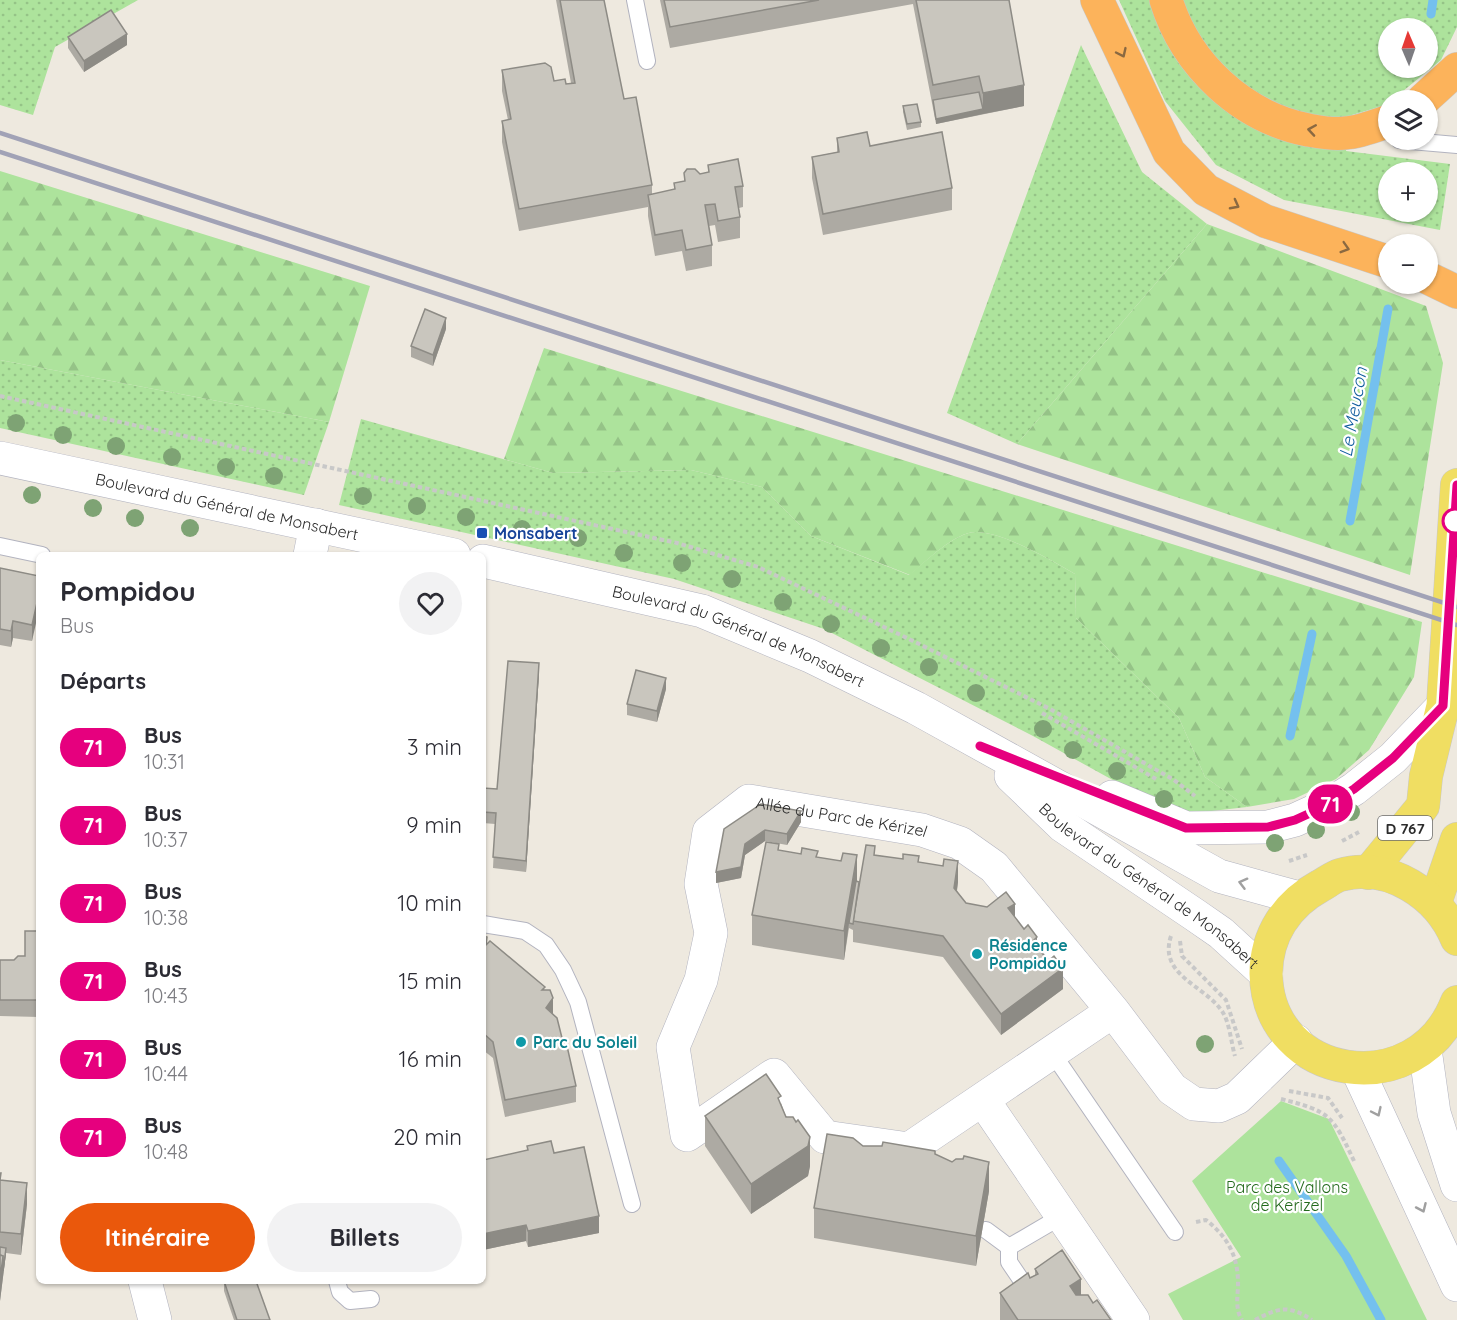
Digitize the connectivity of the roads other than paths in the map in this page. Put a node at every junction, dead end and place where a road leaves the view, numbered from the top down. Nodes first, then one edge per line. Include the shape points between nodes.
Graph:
1 (635, 0) edge
2 (1097, 0) edge
3 (1166, 0) edge
4 (647, 61) dead end
5 (1457, 69) edge
6 (1434, 90) edge
7 (1378, 124) edge
8 (1344, 134) junction
9 (1378, 137) edge
10 (1438, 144) edge
11 (1457, 146) edge
12 (1378, 258) edge
13 (1438, 283) edge
14 (1457, 292) edge
15 (0, 458) edge
16 (1457, 485) edge
17 (313, 540) edge
18 (0, 546) edge
19 (426, 552) edge
20 (36, 554) edge
21 (486, 562) edge
22 (1443, 706) junction
23 (980, 746) junction
24 (1457, 839) edge
25 (1368, 873) junction
26 (1299, 898) junction
27 (1436, 903) junction
28 (486, 924) edge
29 (1457, 939) edge
30 (1266, 974) junction
31 (1113, 1011) junction
32 (1455, 1011) edge
33 (1296, 1041) junction
34 (1425, 1048) junction
35 (1052, 1051) junction
36 (1357, 1069) junction
37 (983, 1100) junction
38 (1457, 1185) edge
39 (632, 1204) dead end
40 (1062, 1216) junction
41 (986, 1230) edge
42 (1175, 1232) dead end
43 (1009, 1247) junction
44 (146, 1284) edge
45 (338, 1284) edge
46 (1457, 1286) edge
47 (1028, 1290) edge
48 (371, 1299) dead end
49 (155, 1320) edge
50 (1133, 1320) edge

1 - 4 lane
2 -> 12 highway via 1169,152 1206,190 1265,221
8 -> 3 highway via 1282,124 1251,110 1202,65 1184,42
5 - 6 highway
7 - 8 highway
8 - 9 lane
10 - 11 lane
13 - 14 highway
15 - 17 main road, Boulevard du Général de Monsabert
16 - 22 main road, D 767
17 - 19 main road, Boulevard du Général de Monsabert
18 - 20 lane
21 - 23 main road, Boulevard du Général de Monsabert via 702,610 810,656 916,708
22 - 23 main road via 1393,758 1354,789 1295,820 1268,827 1186,828
22 - 25 main road, D 767 via 1426,777 1407,798 1382,839
26 -> 23 main road, Boulevard du Général de Monsabert via 1219,876
23 - 30 main road, Boulevard du Général de Monsabert via 1063,826 1184,922 1221,933
24 - 27 main road, D 767
25 - 26 main road via 1340,875
25 - 27 main road via 1393,877
26 - 30 main road via 1281,920 1269,946
27 - 29 main road
28 - 39 lane via 525,931 546,945 563,970 578,1002
30 - 33 main road via 1280,1022
31 - 33 main road, Allée du Parc de Kérizel via 1172,1089 1194,1104 1219,1106 1236,1098
31 - 35 main road, Allée du Parc de Kérizel
31 - 37 main road, Allée du Parc de Kérizel via 994,867 960,843 922,830 749,801 709,832 701,884 711,933 701,980 673,1047 687,1136 774,1075 825,1137 909,1149
32 - 34 main road
33 - 36 main road via 1335,1065
34 - 36 main road via 1404,1061
34 - 38 main road via 1434,1113
35 - 37 main road, Allée du Parc de Kérizel
35 - 42 lane
36 -> 46 main road
37 - 40 main road
40 - 43 lane
40 - 50 main road
41 - 43 lane
43 - 47 lane via 1009,1262
44 - 49 main road
45 - 48 lane via 350,1301

